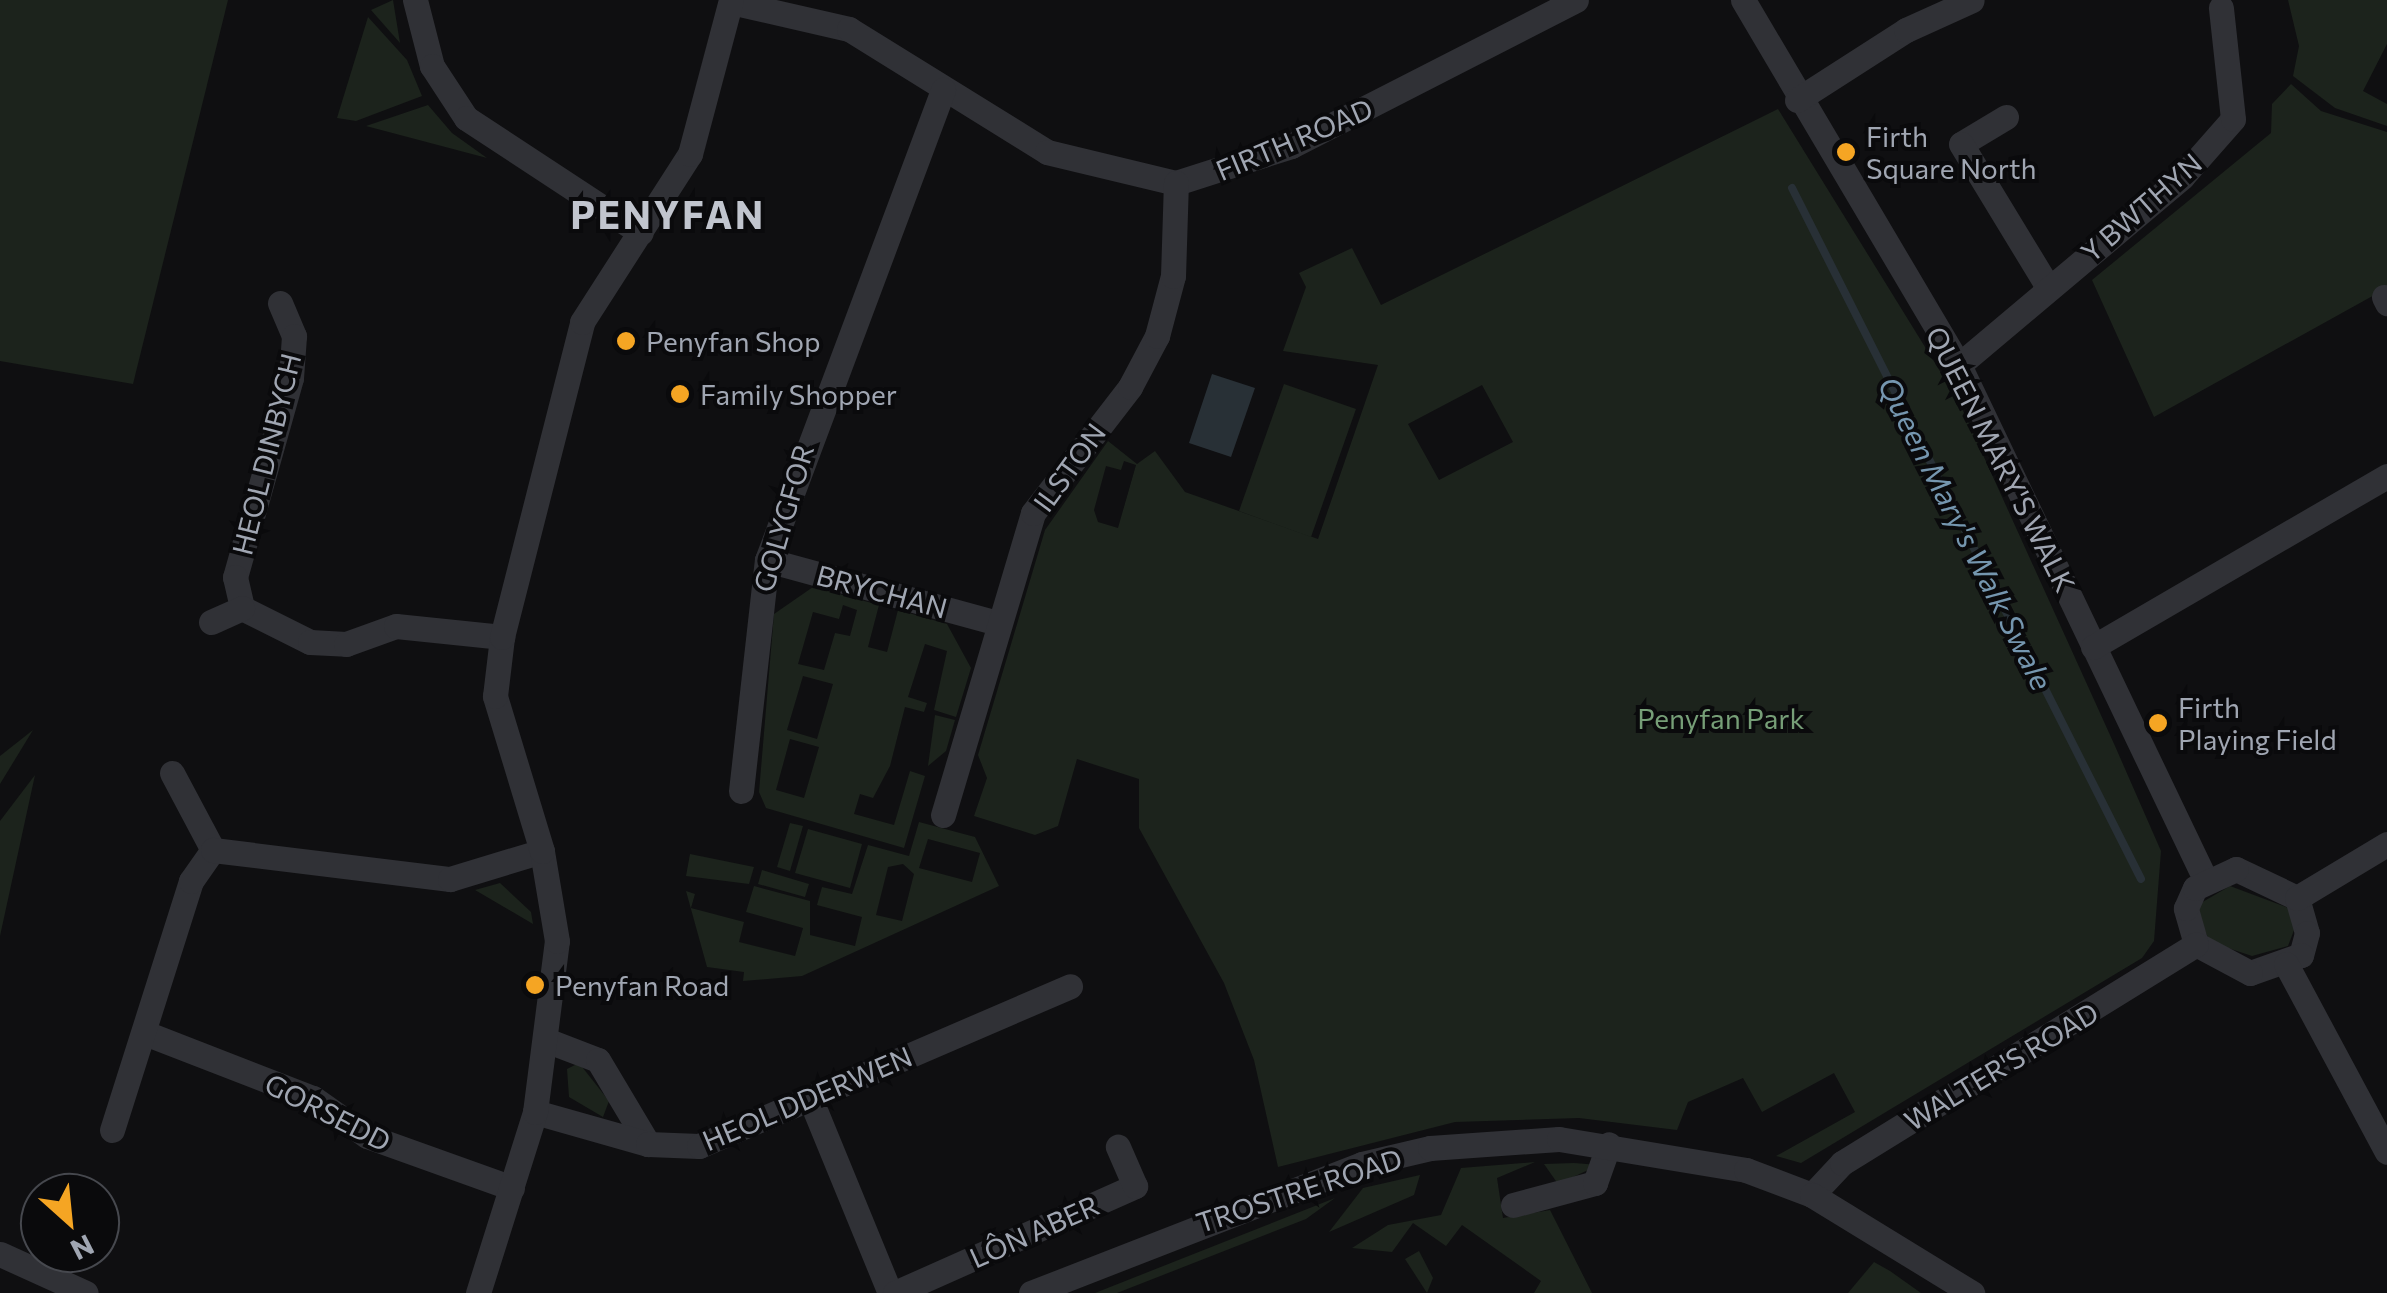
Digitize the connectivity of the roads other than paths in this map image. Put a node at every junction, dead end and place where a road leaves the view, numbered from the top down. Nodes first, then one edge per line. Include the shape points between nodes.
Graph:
1 (415, 0) edge
2 (1576, 0) edge
3 (1743, 0) edge
4 (1972, 0) edge
5 (731, 1) edge
6 (2221, 8) dead end
7 (943, 90) junction
8 (1797, 100) junction
9 (2006, 116) dead end
10 (1176, 182) junction
11 (641, 233) junction
12 (2048, 287) junction
13 (280, 303) dead end
14 (1959, 364) junction
15 (2387, 476) edge
16 (767, 560) junction
17 (242, 608) junction
18 (211, 622) dead end
19 (996, 623) junction
20 (502, 637) junction
21 (2093, 647) junction
22 (172, 772) dead end
23 (741, 791) dead end
24 (943, 815) dead end
25 (2387, 844) edge
26 (213, 850) junction
27 (542, 851) junction
28 (2204, 879) junction
29 (2297, 898) junction
30 (2196, 944) junction
31 (2286, 964) junction
32 (1070, 986) dead end
33 (145, 1033) junction
34 (551, 1042) junction
35 (810, 1098) junction
36 (536, 1112) junction
37 (112, 1130) dead end
38 (648, 1144) junction
39 (1608, 1144) junction
40 (1118, 1147) dead end
41 (2387, 1152) edge
42 (512, 1188) junction
43 (1812, 1195) junction
44 (1513, 1205) dead end
45 (30, 1273) edge
46 (86, 1293) edge
47 (478, 1293) edge
48 (893, 1293) edge
49 (1031, 1293) edge
50 (1972, 1293) edge

1 - 11 street via 432,66 466,118
2 - 10 street, FIRTH ROAD via 1291,146
3 - 8 street, QUEEN MARY'S WALK
4 - 8 street via 1906,30
5 - 7 street via 849,29
5 - 11 street via 690,154
6 - 12 street, Y BWTHYN via 2233,119 2182,177
7 - 10 street via 1047,152
7 - 16 street, GOLYGFOR
8 - 14 street, QUEEN MARY'S WALK
9 - 12 street via 1961,144
10 - 19 street, ILSTON via 1172,276 1157,336 1130,387 1034,513
11 - 20 street via 582,322
12 - 14 street, Y BWTHYN
13 - 17 street, HEOL DINBYCH via 294,336 290,378 236,577
14 - 21 street, QUEEN MARY'S WALK
15 - 21 street
16 - 19 street, BRYCHAN
16 - 23 street, GOLYGFOR
17 - 18 street
17 - 20 street via 310,642 346,644 396,626
19 - 24 street, ILSTON
20 - 27 street via 495,696
21 - 28 street, QUEEN MARY'S WALK
22 - 26 street
25 - 29 street
26 - 27 street via 450,879
26 - 33 street via 191,881
27 - 34 street via 558,941
28 - 29 street via 2236,869
28 - 30 street via 2186,908
29 - 31 street via 2308,933 2302,954
30 - 31 street via 2250,973
30 - 43 street, WALTER'S ROAD via 1842,1163
31 - 41 street
32 - 35 street, HEOL DDERWEN
33 - 37 street
33 - 42 street, GORSEDD via 313,1098 367,1136
34 - 36 street
34 - 38 street via 598,1060
35 - 38 street, HEOL DDERWEN via 698,1146
35 - 48 street, LÔN ABER
36 - 38 street, HEOL DDERWEN
36 - 42 street
39 - 43 street, TROSTRE ROAD via 1746,1170
39 - 44 street via 1595,1183
39 - 49 street, TROSTRE ROAD via 1494,1140 1362,1164
40 - 48 street, LÔN ABER via 1135,1186
42 - 47 street
43 - 50 street, TROSTRE ROAD
45 - 46 street

